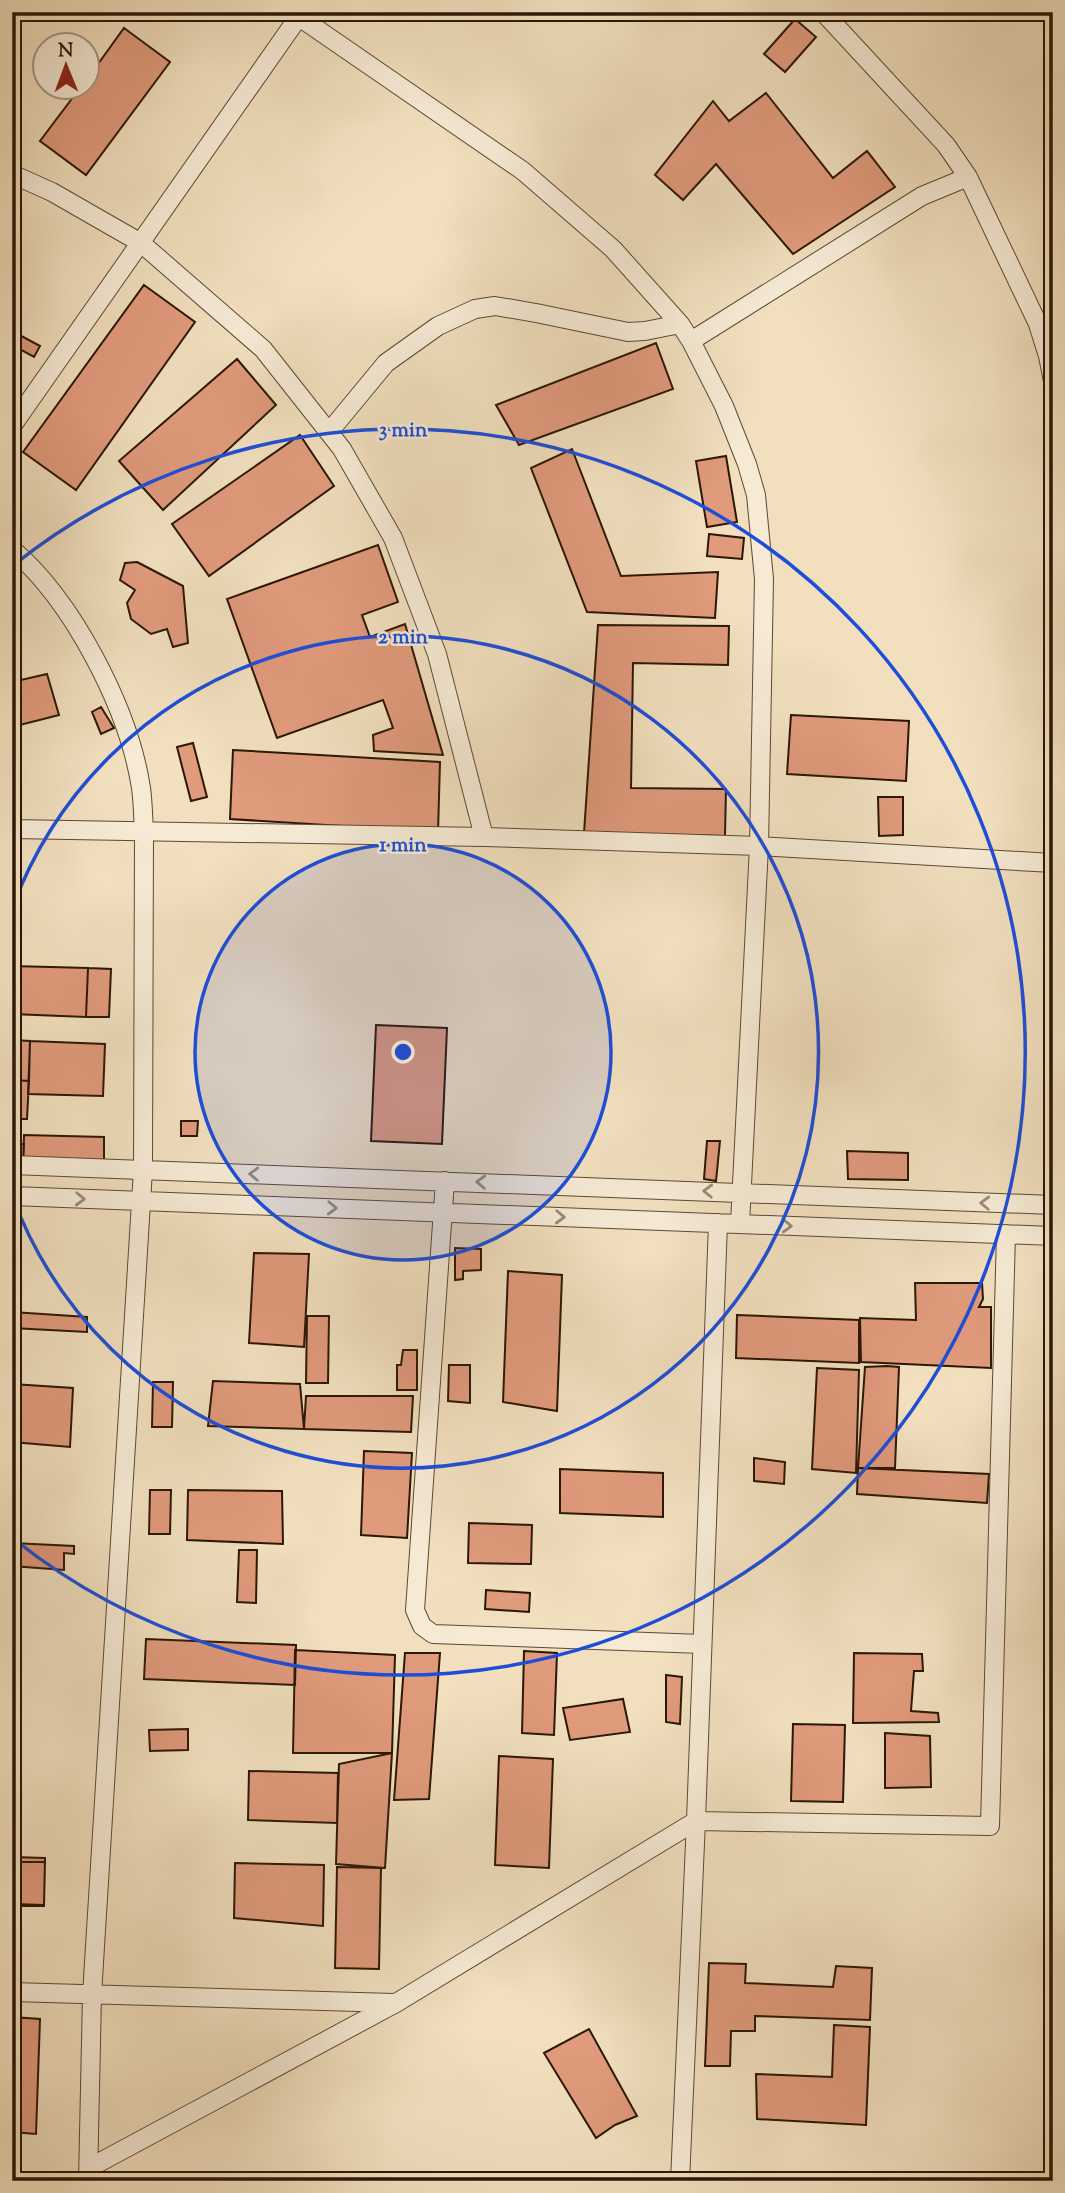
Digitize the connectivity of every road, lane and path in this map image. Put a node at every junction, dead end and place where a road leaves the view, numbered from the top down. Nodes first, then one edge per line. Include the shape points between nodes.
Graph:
1 (823, 12) edge
2 (298, 14) edge
3 (12, 174) edge
4 (968, 177) junction
5 (141, 243) junction
6 (680, 324) junction
7 (691, 341) junction
8 (1053, 381) edge
9 (12, 426) edge
10 (329, 432) junction
11 (12, 549) edge
12 (12, 829) edge
13 (144, 831) junction
14 (484, 837) junction
15 (759, 846) junction
16 (1053, 863) edge
17 (12, 1165) edge
18 (143, 1170) junction
19 (445, 1181) junction
20 (742, 1192) junction
21 (12, 1196) edge
22 (141, 1201) junction
23 (1053, 1205) edge
24 (443, 1213) junction
25 (718, 1223) junction
26 (740, 1224) junction
27 (1006, 1234) junction
28 (1053, 1236) edge
29 (702, 1644) junction
30 (696, 1821) junction
31 (12, 1992) edge
32 (92, 1995) junction
33 (396, 2003) junction
34 (88, 2174) edge
35 (680, 2181) edge

1 - 4 street via 946,145
2 - 5 street
2 - 6 street via 523,171 613,249
3 - 5 street
4 - 7 street via 922,197
4 - 8 street via 1038,324
5 - 9 street
5 - 10 street via 263,349
6 - 7 street
6 - 10 street via 628,332 495,306 475,309 438,326 386,363
7 - 15 street via 724,406 756,495 764,579
10 - 14 street via 393,538 436,654
11 - 13 street via 80,631 100,668 131,745
12 - 13 street
13 - 14 street
13 - 18 street
14 - 15 street
15 - 16 street
15 - 20 street
17 - 18 street
19 -> 18 street
18 - 22 street
20 -> 19 street
19 - 24 street
23 -> 20 street
20 - 26 street
21 -> 22 street
22 -> 24 street
22 - 32 street
24 -> 25 street
24 - 29 street via 415,1610 422,1626 433,1634
25 - 26 street
25 - 29 street
26 -> 27 street
27 - 28 street
27 - 30 street via 990,1826
29 - 30 street
30 - 33 street
30 - 35 street
31 - 32 street
32 - 33 street
32 - 34 street
33 - 34 street

